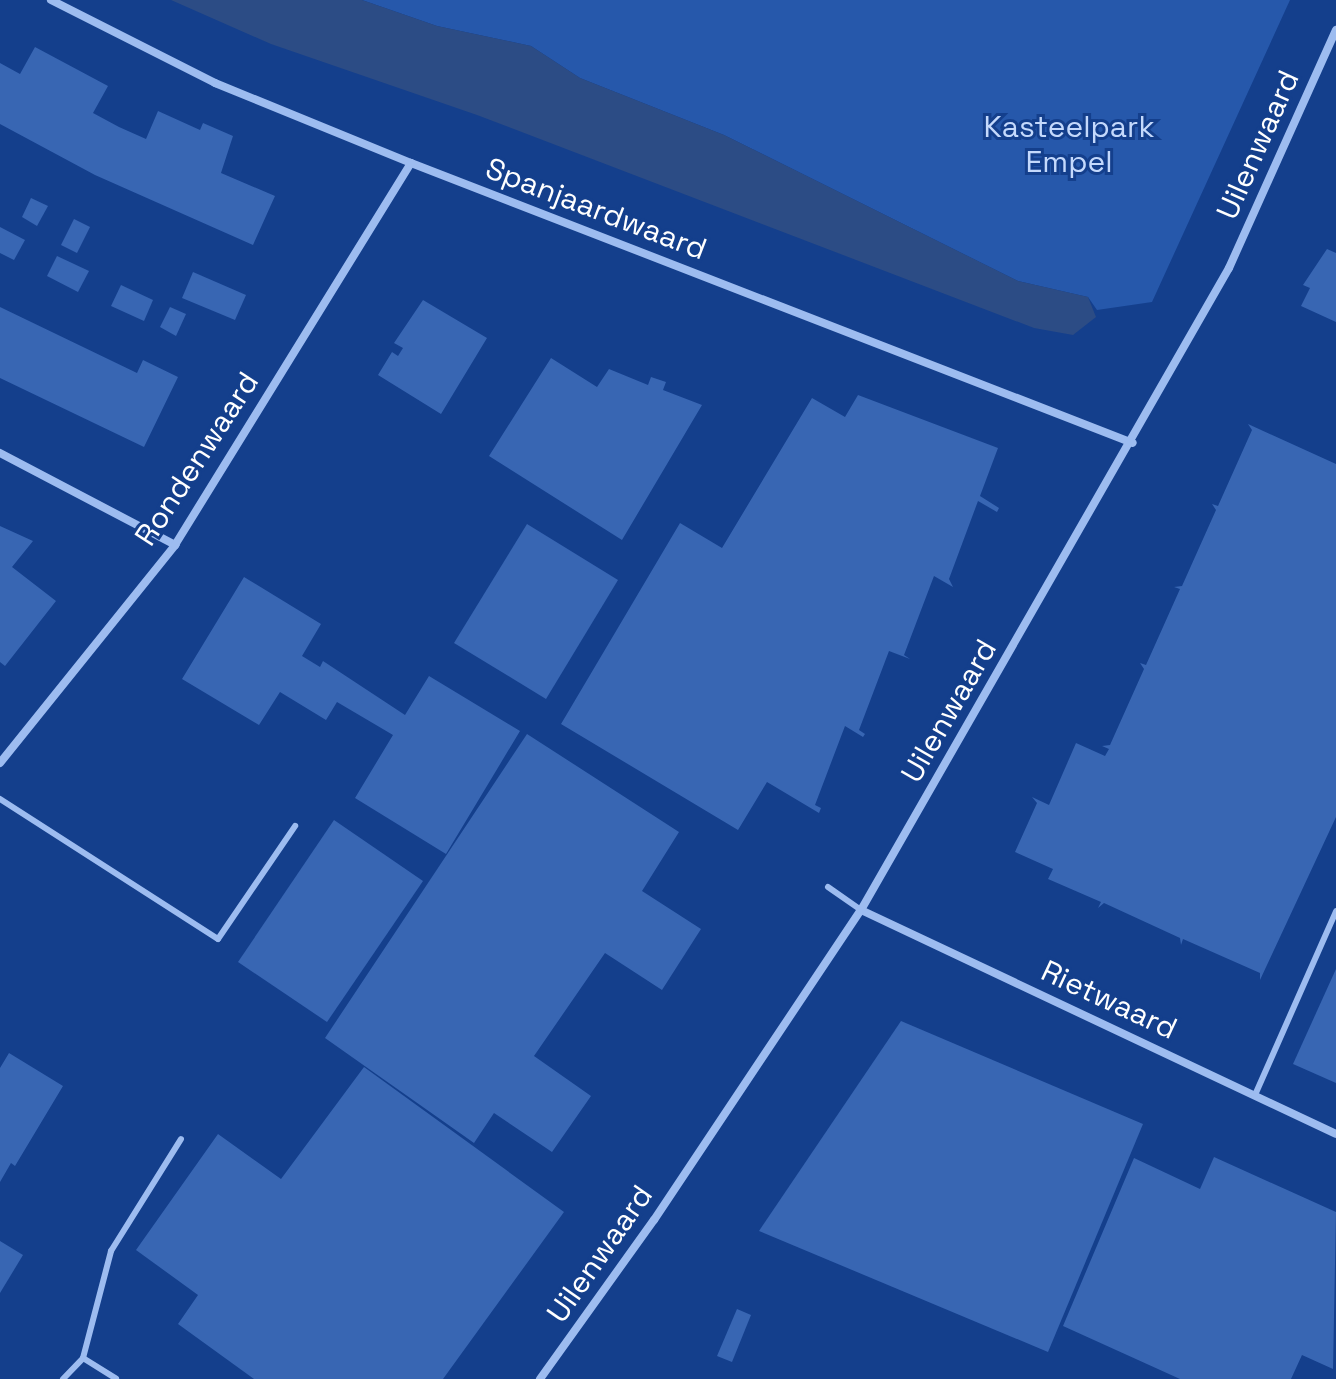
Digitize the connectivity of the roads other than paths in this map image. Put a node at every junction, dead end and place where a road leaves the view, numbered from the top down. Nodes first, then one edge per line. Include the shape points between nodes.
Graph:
1 (51, 0) edge
2 (1336, 30) edge
3 (411, 163) junction
4 (1133, 443) junction
5 (0, 453) edge
6 (175, 545) junction
7 (0, 763) edge
8 (0, 799) edge
9 (295, 826) dead end
10 (828, 887) dead end
11 (861, 910) junction
12 (1336, 911) edge
13 (1255, 1095) junction
14 (1336, 1134) edge
15 (181, 1139) dead end
16 (83, 1358) junction
17 (63, 1379) edge
18 (116, 1379) edge
19 (540, 1379) edge

1 - 3 street, Spanjaardwaard via 215,83
2 - 4 street, Uilenwaard via 1229,268
3 - 4 street, Spanjaardwaard
3 - 6 street, Rondenwaard
4 - 11 street, Uilenwaard
5 - 6 street
6 - 7 street, Rondenwaard
8 - 9 lane via 218,939
10 - 11 lane
11 - 13 street, Rietwaard
11 - 19 street, Uilenwaard via 654,1220
12 - 13 lane
13 - 14 street, Rietwaard
15 - 16 lane via 111,1251
16 - 17 lane
16 - 18 lane

